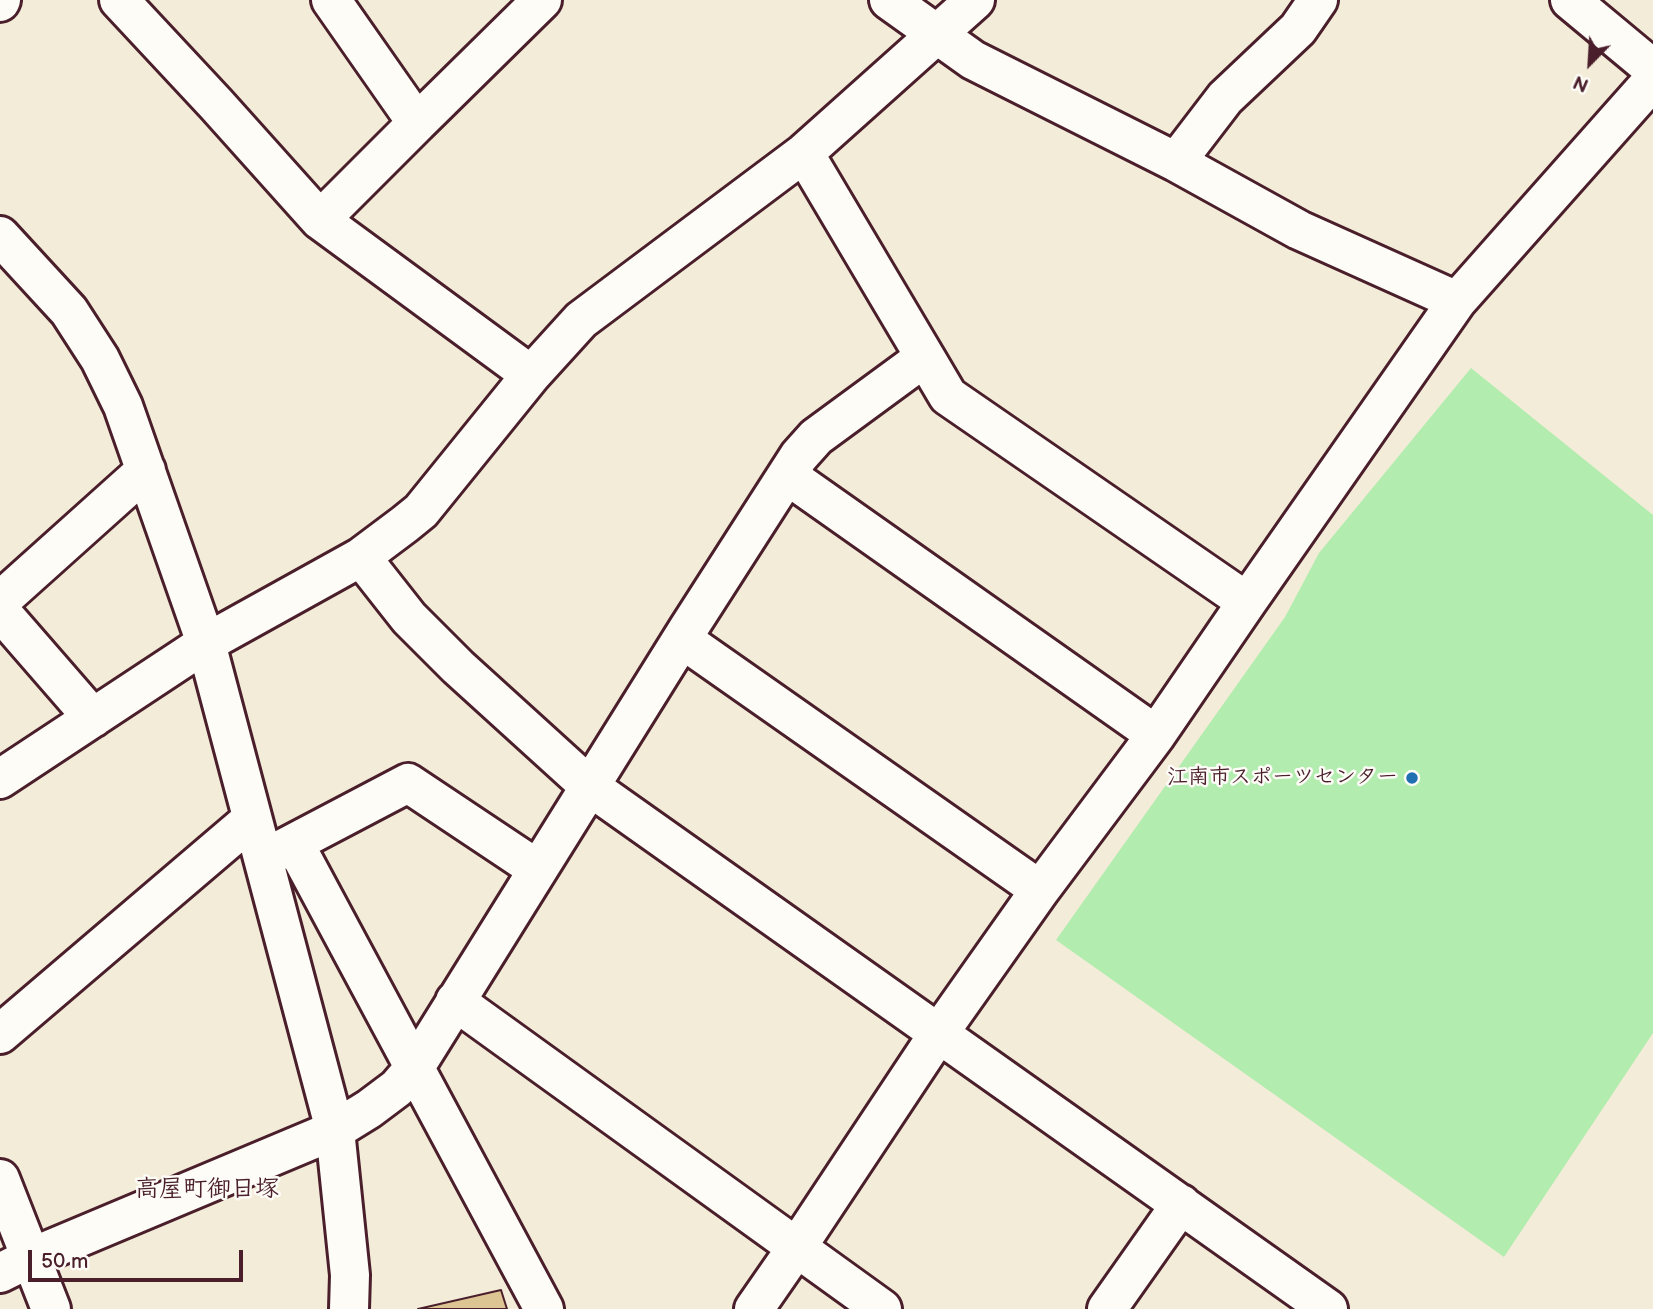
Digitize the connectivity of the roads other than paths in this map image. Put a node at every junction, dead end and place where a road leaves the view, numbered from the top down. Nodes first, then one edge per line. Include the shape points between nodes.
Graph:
1 (119, 0) edge
2 (331, 0) edge
3 (542, 0) edge
4 (888, 0) edge
5 (975, 0) edge
6 (1318, 0) edge
7 (1570, 0) edge
8 (937, 34) junction
9 (1653, 69) edge
10 (1653, 80) edge
11 (417, 123) junction
12 (804, 153) junction
13 (1176, 162) junction
14 (320, 220) junction
15 (0, 236) edge
16 (1457, 301) junction
17 (925, 357) junction
18 (531, 375) junction
19 (146, 470) junction
20 (787, 475) junction
21 (361, 556) junction
22 (0, 601) edge
23 (1247, 602) junction
24 (0, 611) edge
25 (682, 639) junction
26 (206, 643) junction
27 (93, 718) junction
28 (1156, 735) junction
29 (0, 779) edge
30 (589, 786) junction
31 (251, 819) junction
32 (279, 851) junction
33 (537, 869) junction
34 (1040, 890) junction
35 (455, 1001) junction
36 (939, 1033) junction
37 (0, 1034) edge
38 (415, 1067) junction
39 (335, 1130) junction
40 (0, 1179) edge
41 (1181, 1204) junction
42 (797, 1247) junction
43 (15, 1265) edge
44 (51, 1309) edge
45 (349, 1309) edge
46 (544, 1309) edge
47 (754, 1309) edge
48 (882, 1309) edge
49 (1107, 1309) edge
50 (1328, 1309) edge

1 - 14 street
2 - 11 street
3 - 11 street
4 - 8 street
5 - 8 street
6 - 13 street via 1298,29 1225,98
7 - 9 street
8 - 12 street
8 - 13 street via 974,60
10 - 16 street
11 - 14 street
12 - 17 street
12 - 18 street via 581,320
13 - 16 street via 1299,230
14 - 18 street
15 - 19 street via 69,311 100,359 124,405
16 - 23 street
17 - 20 street via 816,437
17 - 23 street via 948,396
18 - 21 street via 421,511
19 - 22 street
19 - 26 street
20 - 25 street
20 - 28 street
21 - 26 street
21 - 30 street via 409,618
23 - 28 street
24 - 27 street
25 - 30 street
25 - 34 street
26 - 27 street
26 - 31 street
27 - 29 street
28 - 34 street
30 - 33 street
30 - 36 street
31 - 32 street
31 - 37 street
32 - 33 street via 408,783
32 - 38 street
32 - 39 street
33 - 35 street
34 - 36 street
35 - 38 street
35 - 42 street
36 - 41 street
36 - 42 street
38 - 39 street via 397,1088
38 - 46 street
39 - 43 street
39 - 45 street via 350,1276
40 - 43 street
41 - 49 street
41 - 50 street
42 - 47 street
42 - 48 street
43 - 44 street

